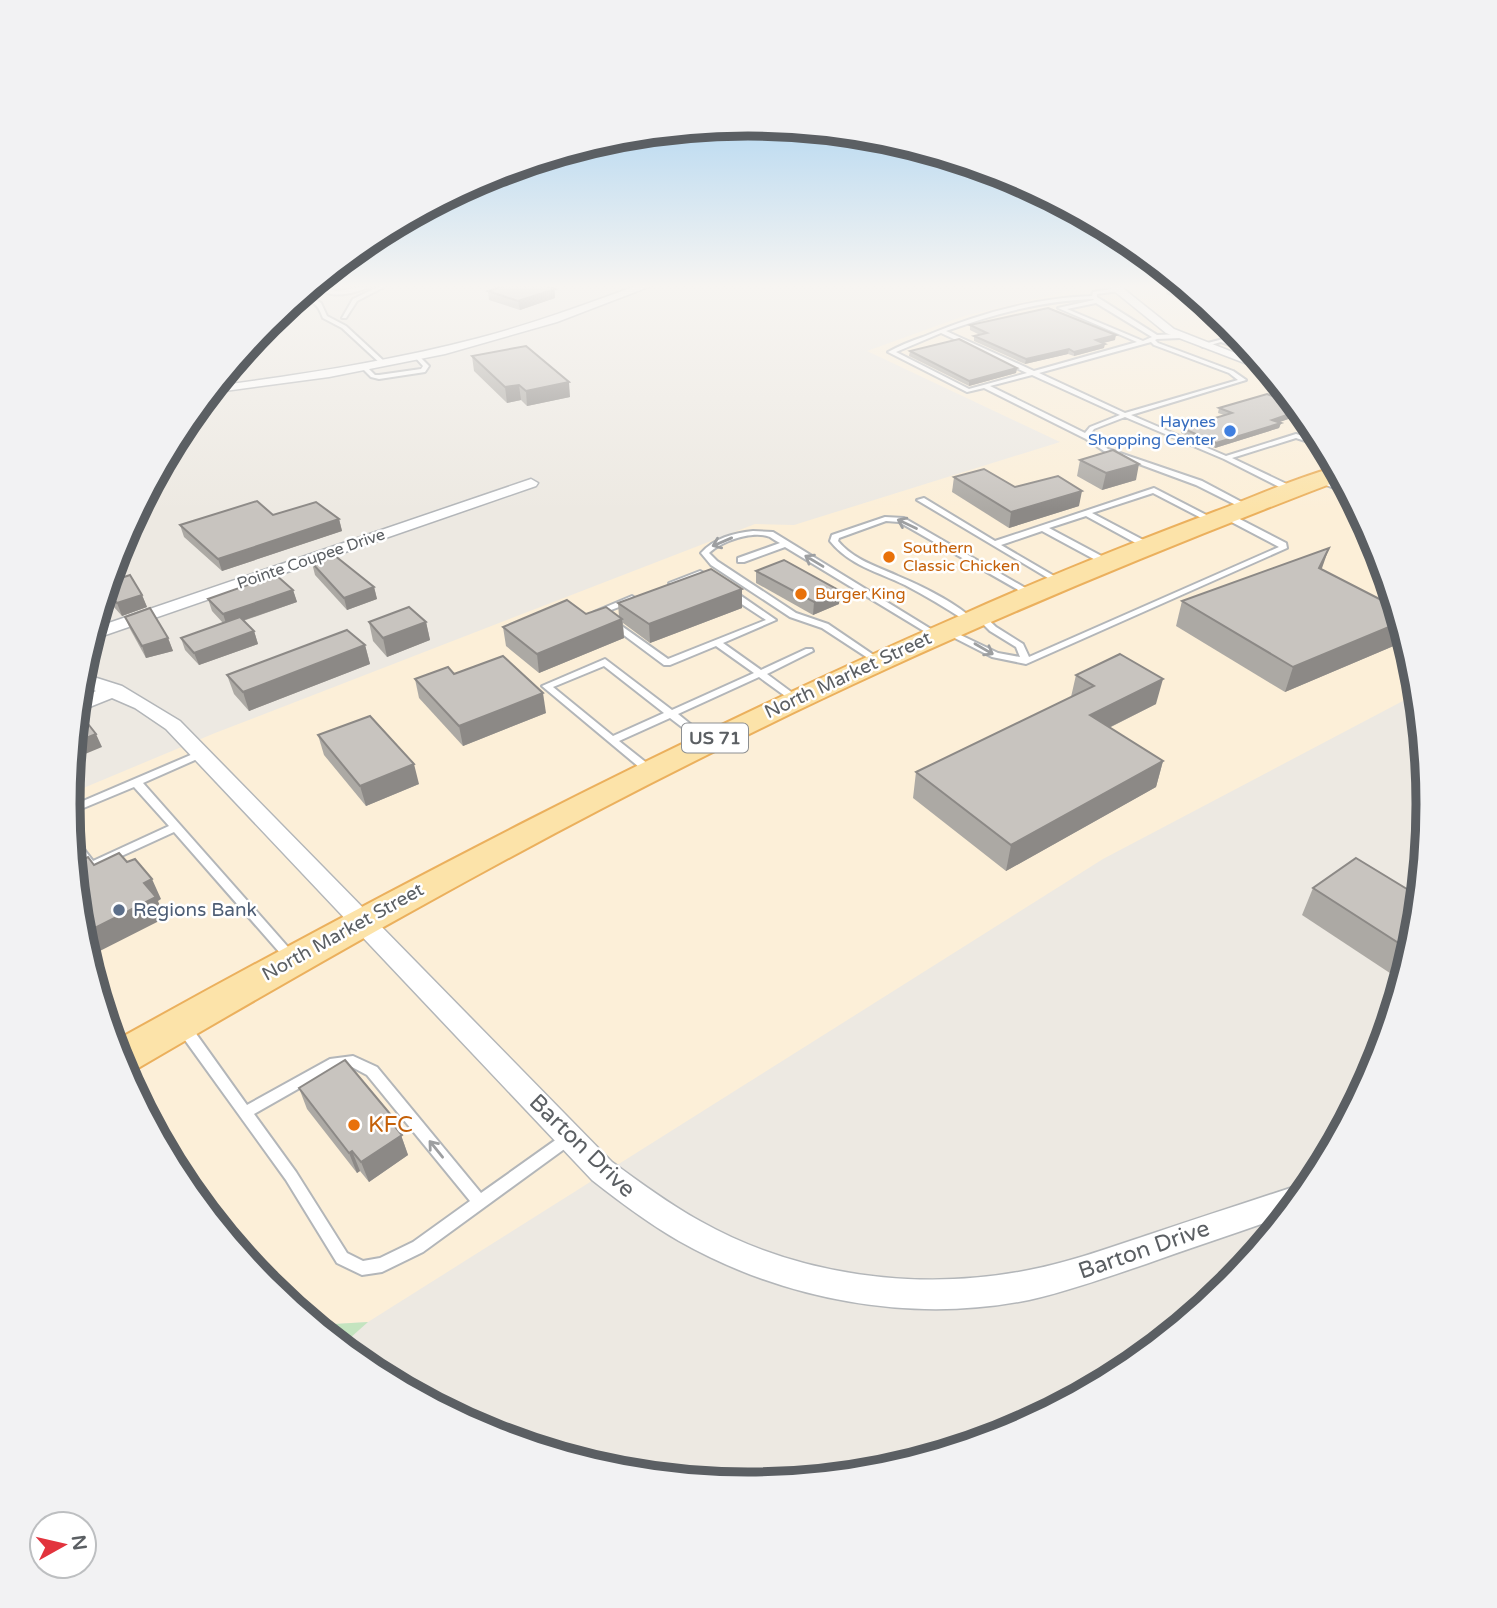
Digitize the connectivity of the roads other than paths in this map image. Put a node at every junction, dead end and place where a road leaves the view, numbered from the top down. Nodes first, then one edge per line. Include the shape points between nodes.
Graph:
1 (393, 361) edge
2 (422, 361) edge
3 (909, 361) edge
4 (1007, 361) edge
5 (1075, 361) edge
6 (1202, 361) edge
7 (383, 363) joint
8 (364, 367) junction
9 (1033, 373) junction
10 (984, 386) junction
11 (226, 388) edge
12 (1125, 415) junction
13 (1089, 438) junction
14 (1309, 440) edge
15 (1226, 458) junction
16 (531, 483) dead end
17 (1326, 484) edge
18 (921, 499) dead end
19 (1086, 513) junction
20 (1228, 514) junction
21 (1043, 528) junction
22 (785, 544) junction
23 (995, 544) junction
24 (1146, 545) junction
25 (741, 560) dead end
26 (1106, 562) junction
27 (1044, 587) junction
28 (662, 588) edge
29 (636, 597) edge
30 (957, 625) junction
31 (103, 631) edge
32 (717, 642) junction
33 (809, 651) dead end
34 (877, 660) junction
35 (1026, 661) junction
36 (760, 674) junction
37 (92, 682) edge
38 (115, 690) junction
39 (794, 699) junction
40 (89, 701) edge
41 (671, 713) junction
42 (611, 740) junction
43 (707, 742) junction
44 (200, 754) junction
45 (649, 771) junction
46 (136, 782) junction
47 (80, 806) edge
48 (175, 827) junction
49 (83, 856) edge
50 (361, 922) junction
51 (292, 960) junction
52 (181, 1023) junction
53 (127, 1050) edge
54 (245, 1112) junction
55 (570, 1138) junction
56 (480, 1202) junction
57 (1284, 1203) edge

1 - 7 street
2 - 8 lane via 424,371 380,377
3 - 10 lane via 968,391
4 - 9 lane
5 - 9 lane
6 - 12 lane via 1244,378
7 - 8 street
8 - 11 street
9 - 10 lane
9 - 12 lane
10 - 13 lane
12 - 13 lane via 1092,428
12 - 15 lane
13 - 20 lane via 1106,450 1199,483
14 - 15 lane via 1296,436
15 - 17 lane
16 - 31 street, Pointe Coupee Drive
17 - 20 main road, North Market Street / US 71
18 - 23 lane
19 - 20 lane via 1154,491
19 - 21 lane
19 - 24 lane
20 - 24 main road, North Market Street / US 71
20 - 35 lane via 1283,548
21 - 23 lane
21 - 26 lane
22 - 25 lane
30 -> 22 lane
22 -> 34 lane via 770,534 755,533 736,536 705,553 793,615 825,626
23 - 27 lane
24 - 26 main road, North Market Street / US 71
26 - 27 main road, North Market Street / US 71
27 - 30 main road, North Market Street / US 71
27 -> 30 lane via 901,520 885,519 835,537 842,550 901,580
28 - 32 lane via 700,573 772,620
29 - 32 lane via 597,612 667,663
30 - 34 main road, North Market Street / US 71
30 -> 35 lane via 966,639 995,655
30 - 35 lane via 993,629 1020,646
32 - 36 lane
33 - 36 lane
34 - 39 main road, North Market Street / US 71
36 - 39 lane
36 - 41 lane
37 - 38 street, Barton Drive
38 - 40 street
38 - 44 street, Barton Drive via 173,725
39 - 43 main road, North Market Street / US 71
41 - 42 lane
41 - 42 lane via 605,662 547,686
41 - 43 lane
42 - 45 lane
43 - 45 main road, North Market Street / US 71
44 - 46 lane
44 - 50 street, Barton Drive
45 - 50 main road, North Market Street / US 71
46 - 47 lane
46 - 48 lane
48 - 49 lane via 91,866
48 - 51 lane
50 - 51 main road, North Market Street / US 71
50 - 55 street, Barton Drive
51 - 52 main road, North Market Street / US 71
52 - 53 main road, North Market Street / US 71
52 - 54 lane
56 -> 54 lane via 372,1071 353,1061 330,1064
54 - 56 lane via 342,1258 362,1268 382,1265 418,1247
55 - 56 lane
55 - 57 street, Barton Drive via 635,1199 733,1255 838,1285 924,1294 998,1290 1067,1275

